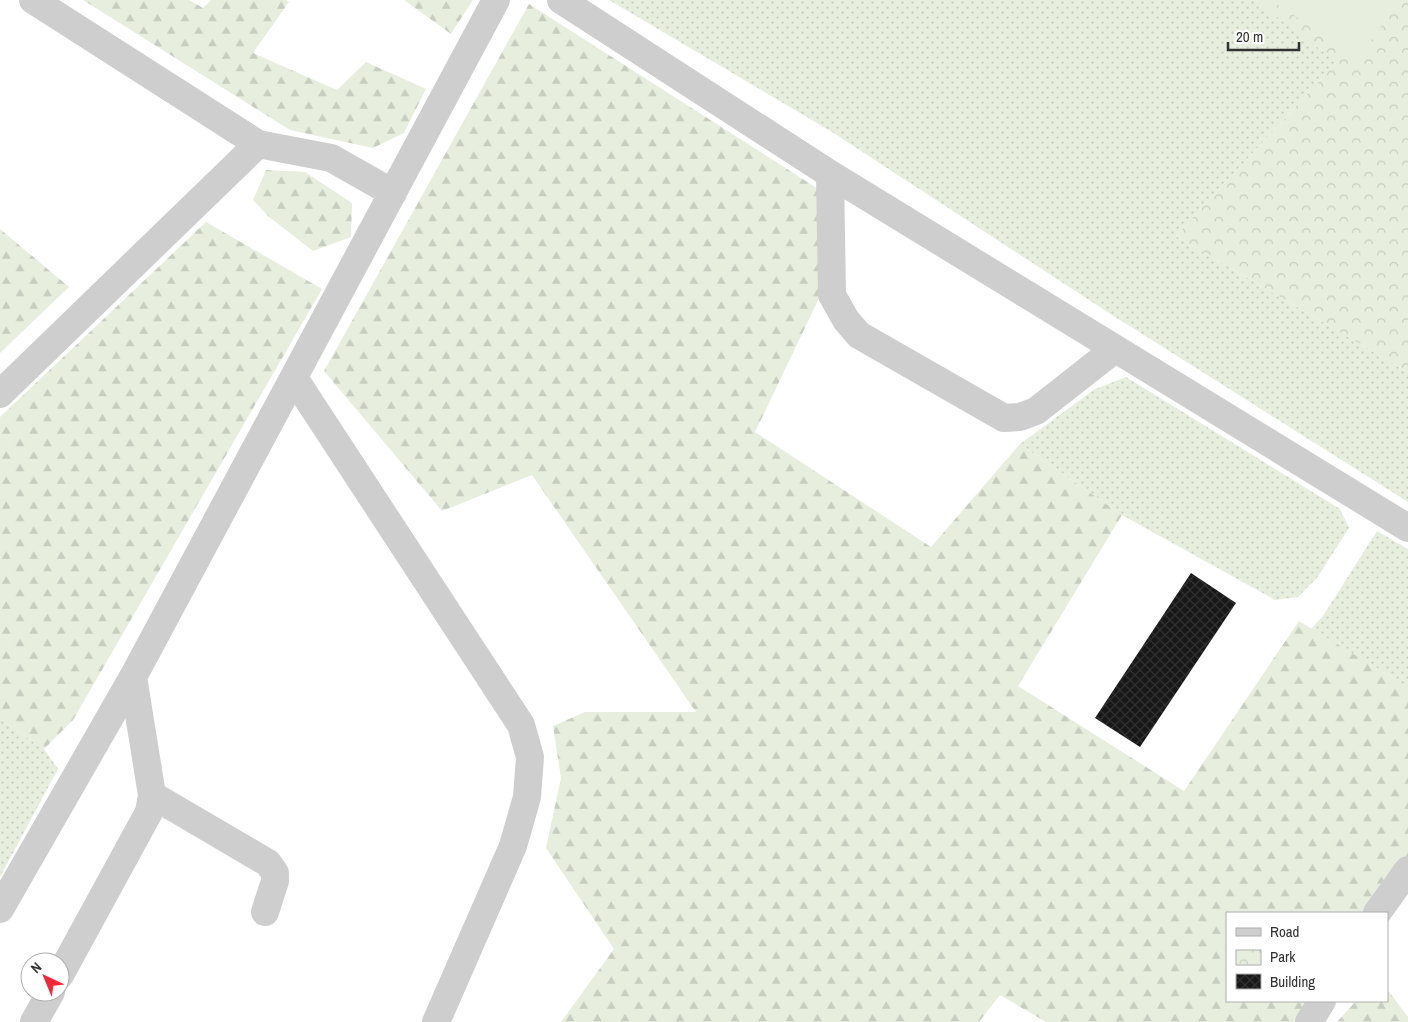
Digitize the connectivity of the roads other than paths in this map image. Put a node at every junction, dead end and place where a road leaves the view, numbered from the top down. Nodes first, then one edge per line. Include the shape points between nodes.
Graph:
1 (33, 0) edge
2 (496, 0) edge
3 (561, 0) edge
4 (258, 144) junction
5 (830, 174) junction
6 (394, 193) junction
7 (1115, 349) junction
8 (294, 378) junction
9 (0, 394) edge
10 (1408, 528) edge
11 (133, 677) junction
12 (152, 795) junction
13 (1408, 870) edge
14 (0, 909) edge
15 (265, 912) dead end
16 (1378, 912) edge
17 (70, 957) edge
18 (45, 1002) edge
19 (1321, 1002) edge
20 (34, 1022) edge
21 (436, 1022) edge
22 (1309, 1022) edge

1 - 4 lane
2 - 6 lane
3 - 5 lane
4 - 6 lane via 332,158
4 - 9 lane
5 - 7 lane
5 - 7 lane via 832,295 859,335 1004,418 1036,411
6 - 8 lane
7 - 10 lane
8 - 11 lane
8 - 21 lane via 522,725 530,757 527,797 513,846
11 - 12 lane
11 - 14 lane
12 - 15 lane via 268,863 275,874 275,881
12 - 17 lane via 149,812
13 - 16 lane
18 - 20 lane
19 - 22 lane

